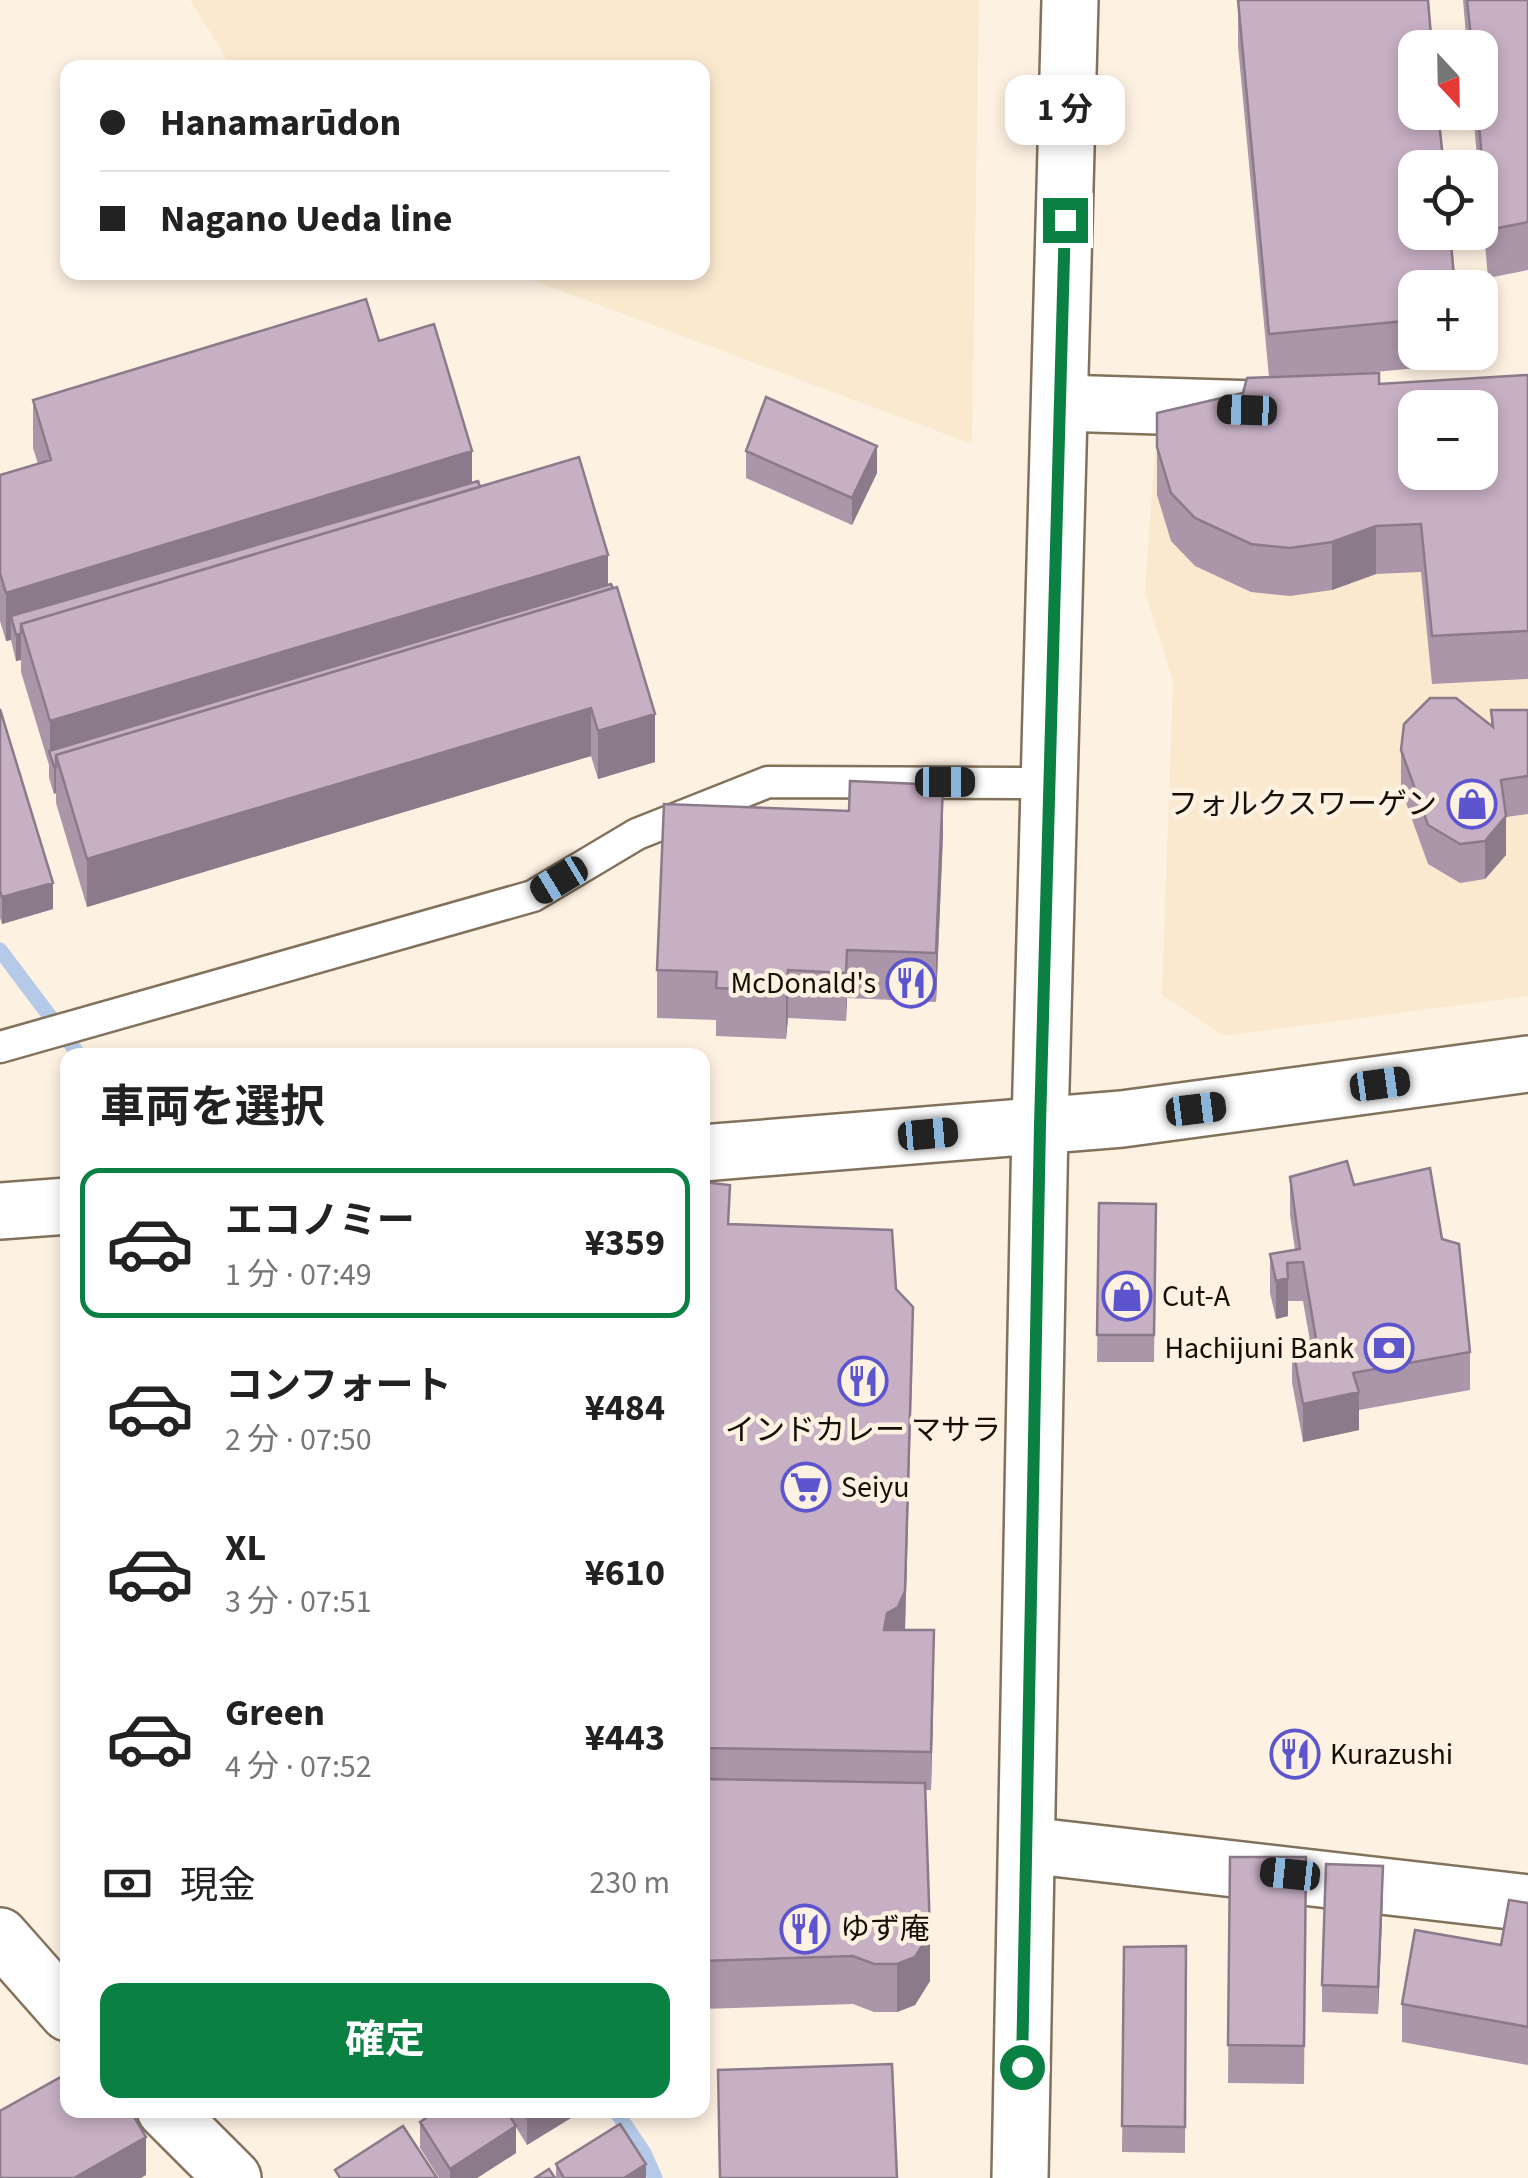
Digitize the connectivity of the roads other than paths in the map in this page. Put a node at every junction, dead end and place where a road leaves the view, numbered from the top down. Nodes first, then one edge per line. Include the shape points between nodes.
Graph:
1 (1070, 0) edge
2 (1060, 402) junction
3 (1298, 405) edge
4 (1051, 783) junction
5 (0, 1048) edge
6 (1528, 1064) edge
7 (1040, 1125) junction
8 (710, 1152) edge
9 (60, 1207) edge
10 (0, 1212) edge
11 (1027, 1845) junction
12 (1528, 1903) edge
13 (0, 1936) edge
14 (60, 2005) edge
15 (173, 2118) edge
16 (233, 2178) edge
17 (1020, 2178) edge

1 - 2 main road
2 - 3 main road via 1247,410
2 - 4 main road
4 - 5 lane via 768,782 637,834 533,896
4 - 7 main road
6 - 7 main road
7 - 8 main road
7 - 11 main road
9 - 10 main road
11 - 12 main road
11 - 17 main road
13 - 14 main road
15 - 16 main road

